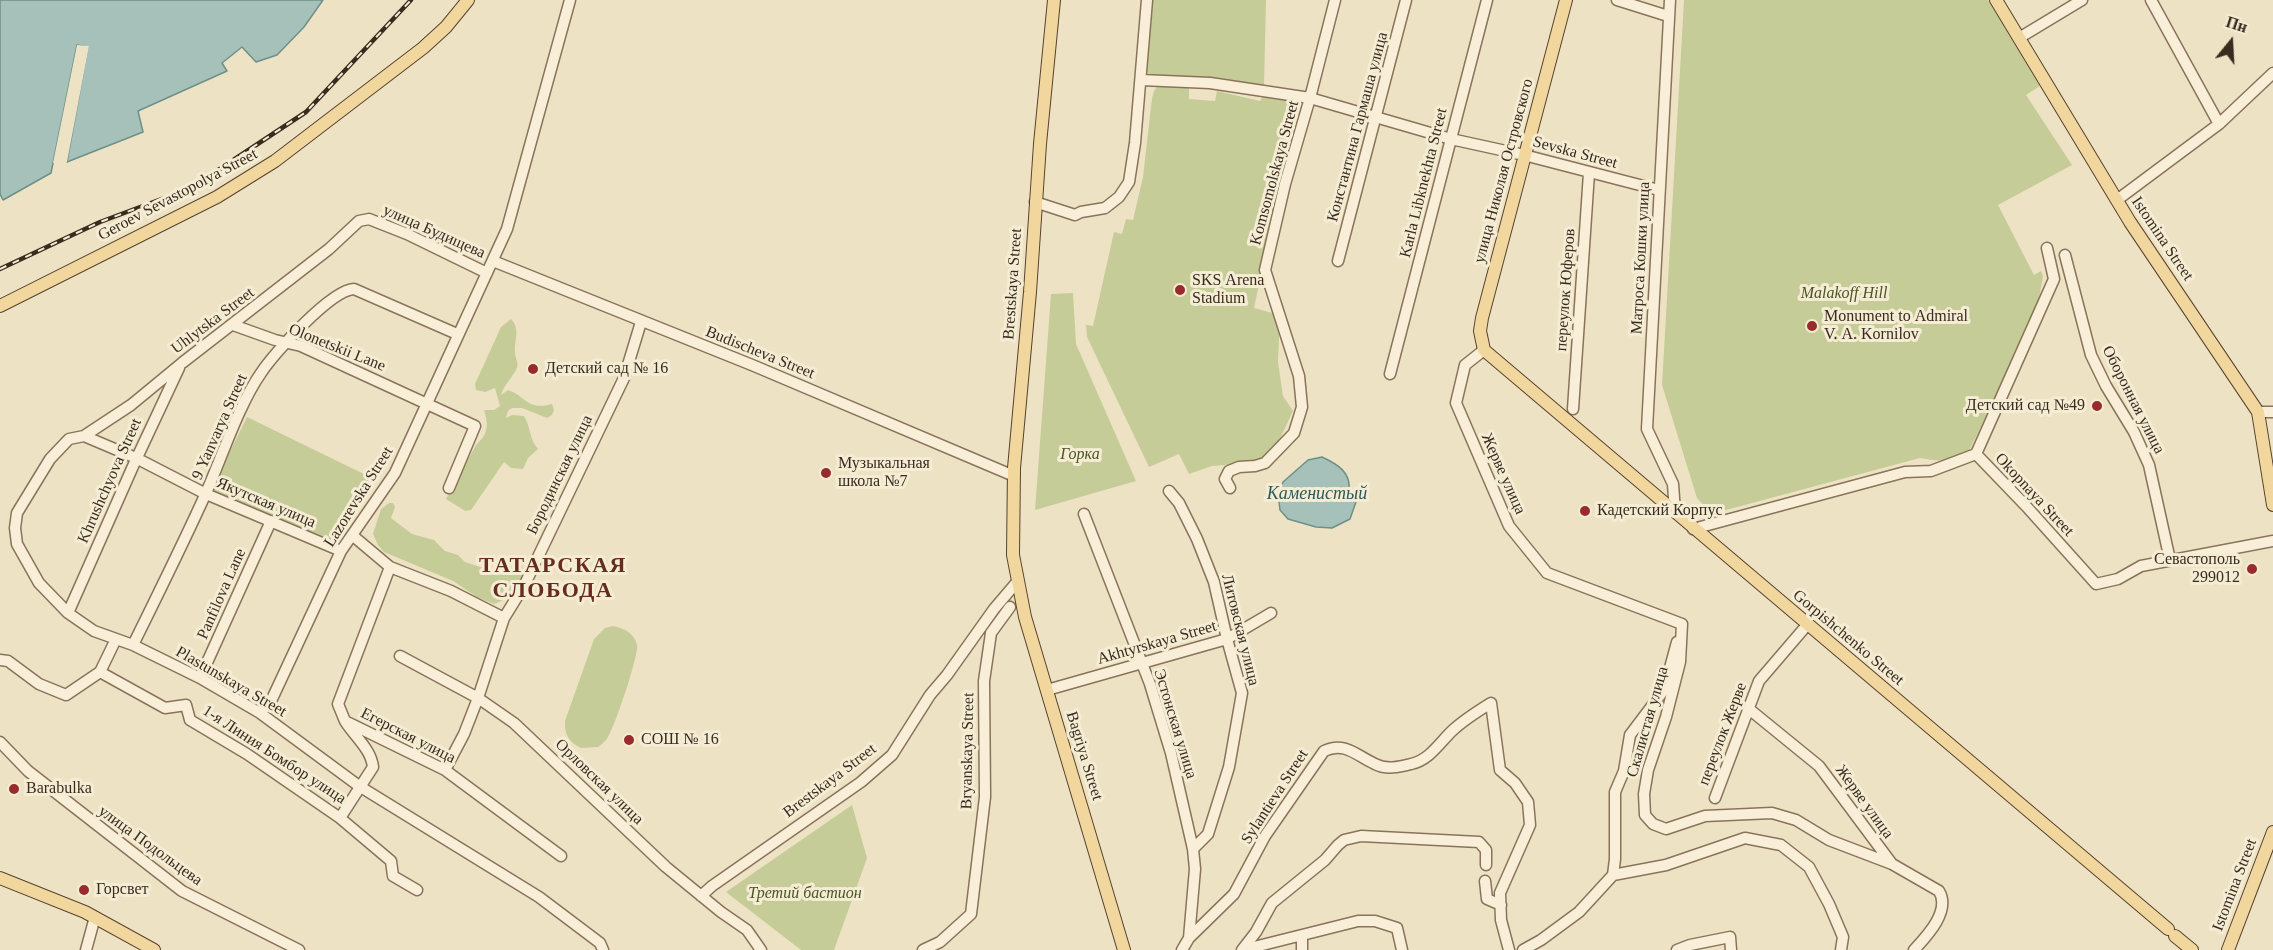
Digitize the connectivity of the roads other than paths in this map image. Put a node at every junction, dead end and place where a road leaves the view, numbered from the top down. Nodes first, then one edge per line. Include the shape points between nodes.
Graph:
1 (468, 0) edge
2 (570, 0) edge
3 (1054, 0) edge
4 (1147, 0) edge
5 (1335, 0) edge
6 (1406, 0) edge
7 (1487, 0) edge
8 (1566, 0) edge
9 (1617, 0) edge
10 (1670, 0) edge
11 (1996, 0) edge
12 (2082, 0) edge
13 (2151, 0) edge
14 (1668, 16) junction
15 (2019, 38) junction
16 (2273, 73) edge
17 (1141, 80) junction
18 (1310, 98) junction
19 (1375, 116) junction
20 (2219, 124) junction
21 (1450, 139) junction
22 (1524, 155) junction
23 (1588, 173) junction
24 (1659, 190) junction
25 (2117, 200) junction
26 (1035, 202) junction
27 (369, 219) joint
28 (2047, 248) dead end
29 (2064, 255) dead end
30 (493, 261) junction
31 (1338, 261) dead end
32 (487, 273) junction
33 (0, 306) edge
34 (641, 322) junction
35 (233, 325) junction
36 (457, 334) junction
37 (286, 343) junction
38 (1484, 350) junction
39 (182, 363) junction
40 (1390, 374) dead end
41 (429, 403) junction
42 (1573, 409) dead end
43 (2258, 412) junction
44 (2273, 412) edge
45 (84, 436) junction
46 (69, 439) joint
47 (1976, 454) junction
48 (136, 458) junction
49 (1014, 476) junction
50 (449, 488) dead end
51 (1230, 488) dead end
52 (1169, 491) dead end
53 (206, 494) junction
54 (2273, 505) edge
55 (1674, 512) junction
56 (1084, 514) dead end
57 (271, 522) junction
58 (1694, 529) junction
59 (352, 535) junction
60 (2273, 541) edge
61 (341, 551) junction
62 (2170, 560) junction
63 (390, 567) junction
64 (1016, 576) junction
65 (1010, 607) dead end
66 (68, 613) junction
67 (1271, 614) dead end
68 (504, 618) junction
69 (1682, 624) junction
70 (1807, 625) junction
71 (116, 639) junction
72 (1227, 639) junction
73 (133, 645) junction
74 (400, 656) dead end
75 (0, 660) edge
76 (1140, 663) junction
77 (100, 672) junction
78 (200, 678) junction
79 (1047, 690) junction
80 (478, 698) junction
81 (1749, 709) junction
82 (260, 713) junction
83 (345, 721) junction
84 (0, 741) edge
85 (445, 770) junction
86 (359, 786) junction
87 (1715, 798) dead end
88 (340, 818) junction
89 (2273, 832) edge
90 (1193, 849) junction
91 (561, 856) dead end
92 (1892, 864) junction
93 (1486, 865) dead end
94 (1613, 875) junction
95 (0, 878) edge
96 (1485, 881) dead end
97 (417, 890) dead end
98 (701, 896) junction
99 (1500, 905) junction
100 (95, 917) junction
101 (1302, 936) junction
102 (1189, 939) junction
103 (940, 946) edge
104 (86, 950) edge
105 (154, 950) edge
106 (299, 950) edge
107 (603, 950) edge
108 (761, 950) edge
109 (924, 950) edge
110 (1124, 950) edge
111 (1182, 950) edge
112 (1242, 950) edge
113 (1302, 950) edge
114 (1402, 950) edge
115 (1509, 950) edge
116 (1523, 950) edge
117 (1677, 950) edge
118 (1731, 950) edge
119 (1841, 950) edge
120 (1914, 950) edge
121 (2192, 950) edge
122 (2228, 950) edge

1 - 33 main road, Geroev Sevastopolya Street via 423,48 275,161 217,197
2 - 30 street, Lazorevska Street via 517,200
3 - 26 main road, Brestskaya Street
4 - 17 street
5 - 18 street, Komsomolskaya Street
6 - 19 street, Константина Гармаша улица
7 - 21 street, Karla Libknekhta Street
8 - 22 main road, улица Николая Островского
9 - 14 street
10 - 14 street, Матроса Кошки улица
11 - 15 main road, Istomina Street
12 - 15 street
13 - 20 street
14 - 24 street, Матроса Кошки улица
15 - 25 main road, Istomina Street
16 - 20 street
17 - 18 street, Sevska Street via 1210,83
17 - 26 street via 1129,182 1119,197 1105,208 1075,215
18 - 19 street, Sevska Street
18 - 51 street, Komsomolskaya Street via 1265,270 1299,376 1302,407 1294,433 1265,463 1229,471 1226,479
19 - 21 street, Sevska Street
19 - 31 street, Константина Гармаша улица
20 - 25 street
21 - 22 street, Sevska Street
21 - 40 street, Karla Libknekhta Street
22 - 23 street, Sevska Street
22 - 38 main road, улица Николая Островского via 1482,318
23 - 24 street, Sevska Street
23 - 42 street, переулок Юферов
24 - 55 street, Матроса Кошки улица via 1647,429 1673,484
25 - 43 main road, Istomina Street
26 - 49 main road, Brestskaya Street
27 - 32 street, улица Будищева
27 - 35 street, Uhlytska Street via 359,221
28 - 47 street via 2054,279
29 - 62 street, Оборонная улица via 2091,355 2149,465
30 - 32 street, Lazorevska Street
30 - 34 street, Budischeva Street
32 - 36 street, Lazorevska Street
34 - 49 street, Budischeva Street
34 - 68 street, Бородинская улица via 624,378 525,584
35 - 37 street, Olonetskii Lane
35 - 39 street, Uhlytska Street
36 - 37 street, 9 Yanvarya Street via 349,289 314,314
36 - 41 street, Lazorevska Street
37 - 41 street, Olonetskii Lane via 301,346
37 - 53 street, 9 Yanvarya Street via 260,374
38 - 55 main road, Gorpishchenko Street
38 - 69 street, Жерве улица via 1465,365 1456,403 1509,526 1547,573
39 - 45 street, Uhlytska Street via 131,405
39 - 48 street, Khrushchyova Street
41 - 50 street, Olonetskii Lane via 475,426
41 - 59 street, Lazorevska Street via 395,473
43 - 44 street
43 - 54 main road, Istomina Street
45 - 46 street, Uhlytska Street
45 - 48 street, Якутская улица
46 - 66 street, Plastunskaya Street via 50,459 17,513 15,528 17,544 39,583
47 - 58 street, Okopnaya Street via 1931,471 1905,472
47 - 62 street, Okopnaya Street via 2096,584 2118,579 2141,566
48 - 53 street, Якутская улица
48 - 66 street, Khrushchyova Street
49 - 64 main road, Brestskaya Street
52 - 72 street, Литовская улица via 1179,502 1214,582
53 - 57 street, Якутская улица
53 - 73 street, 9 Yanvarya Street
55 - 58 main road, Gorpishchenko Street
56 - 76 street, Эстонская улица
57 - 61 street, Якутская улица
57 - 78 street, Panfilova Lane
58 - 70 main road, Gorpishchenko Street
59 - 61 street, Lazorevska Street
59 - 63 street
60 - 62 street, Okopnaya Street
61 - 82 street, Lazorevska Street via 272,699
63 - 68 street via 451,591
63 - 83 street, Егерская улица via 338,704
64 - 79 main road, Bagriya Street
64 - 98 street, Brestskaya Street via 892,755 861,782
65 - 103 street, Bryanskaya Street via 991,633 984,681 985,797 970,914
66 - 71 street, Plastunskaya Street via 94,631
67 - 72 street, Akhtyrskaya Street
68 - 80 street, Бородинская улица
69 - 92 street, Скалистая улица via 1680,662 1648,770 1645,815 1653,824 1666,829 1705,816 1772,813
69 - 94 street via 1664,690 1630,735 1624,771 1614,792
70 - 81 street, переулок Жерве via 1759,681
70 - 121 main road, Gorpishchenko Street
71 - 73 street, Plastunskaya Street
71 - 77 street
72 - 76 street, Akhtyrskaya Street
72 - 90 street, Литовская улица via 1242,693 1229,767 1208,834
73 - 78 street, Plastunskaya Street
74 - 80 street, Орловская улица
75 - 77 street via 66,695
76 - 79 street, Akhtyrskaya Street
76 - 90 street, Эстонская улица via 1171,753
77 - 88 street, 1-я Линия Бомбор улица via 165,708 186,705 190,720 266,766
78 - 82 street, Plastunskaya Street
79 - 110 main road, Bagriya Street
80 - 85 street, Бородинская улица
80 - 98 street, Орловская улица via 522,730
81 - 87 street, переулок Жерве
81 - 92 street, Жерве улица via 1819,765
82 - 86 street, Plastunskaya Street
83 - 85 street, Егерская улица
83 - 86 street, 1-я Линия Бомбор улица via 372,755 373,767
84 - 106 street, улица Подольцева via 28,771 182,891
85 - 91 street, Егерская улица
86 - 88 street, 1-я Линия Бомбор улица
86 - 107 street, Plastunskaya Street via 539,897 600,943
88 - 97 street via 391,861 393,876
89 - 122 main road, Istomina Street
90 - 102 street, Эстонская улица
92 - 120 street, Жерве улица via 1939,891 1943,903 1940,915
93 - 112 street via 1486,850 1479,842 1362,836 1344,840 1272,903
94 - 116 street via 1579,912
94 - 119 street via 1666,865 1745,837 1781,845 1809,867 1843,937
95 - 100 main road
96 - 99 street via 1487,898
98 - 108 street, Орловская улица via 747,930
99 - 102 street, Sylantieva Street via 1500,893 1530,825 1528,802 1500,770 1491,703 1452,730 1428,756 1414,764 1389,768 1350,749 1324,751 1265,836 1234,894
99 - 115 street, Sylantieva Street
100 - 104 street
100 - 105 main road
101 - 112 street
101 - 113 street
101 - 114 street via 1358,921 1375,921 1397,928
102 - 111 street, Эстонская улица
103 - 109 street, Bryanskaya Street
117 - 118 street via 1730,937

